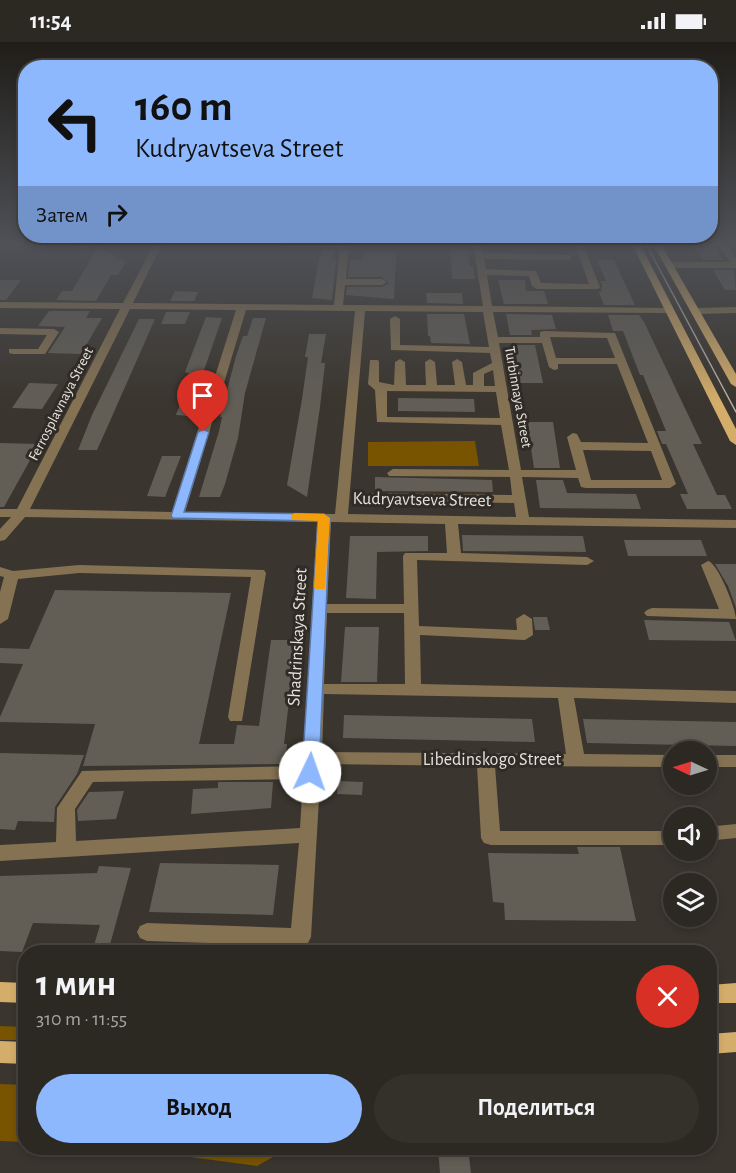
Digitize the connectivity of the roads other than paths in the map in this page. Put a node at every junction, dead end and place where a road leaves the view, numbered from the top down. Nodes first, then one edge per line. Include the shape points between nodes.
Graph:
1 (132, 297) edge
2 (339, 297) edge
3 (486, 297) edge
4 (574, 297) edge
5 (662, 297) edge
6 (688, 297) edge
7 (0, 305) edge
8 (30, 305) junction
9 (128, 306) junction
10 (242, 307) junction
11 (338, 308) junction
12 (360, 309) junction
13 (488, 310) junction
14 (669, 310) junction
15 (696, 310) junction
16 (736, 310) edge
17 (579, 311) junction
18 (22, 314) dead end
19 (395, 319) dead end
20 (8, 328) edge
21 (545, 340) junction
22 (494, 345) junction
23 (13, 351) dead end
24 (621, 361) junction
25 (374, 362) dead end
26 (400, 362) dead end
27 (430, 362) dead end
28 (457, 362) dead end
29 (497, 364) junction
30 (736, 384) edge
31 (381, 388) junction
32 (400, 388) junction
33 (432, 388) junction
34 (461, 389) junction
35 (479, 389) junction
36 (501, 389) junction
37 (507, 422) junction
38 (736, 441) edge
39 (656, 447) junction
40 (393, 473) dead end
41 (515, 474) junction
42 (584, 474) junction
43 (368, 497) dead end
44 (519, 499) junction
45 (0, 513) edge
46 (22, 513) junction
47 (177, 516) junction
48 (324, 518) junction
49 (341, 518) junction
50 (451, 519) junction
51 (523, 519) junction
52 (736, 524) edge
53 (1, 533) edge
54 (453, 557) junction
55 (586, 561) dead end
56 (708, 565) dead end
57 (6, 573) edge
58 (319, 608) junction
59 (411, 609) junction
60 (652, 613) dead end
61 (732, 614) edge
62 (0, 619) edge
63 (524, 619) dead end
64 (412, 630) junction
65 (315, 689) junction
66 (413, 689) junction
67 (565, 693) junction
68 (736, 697) edge
69 (236, 717) dead end
70 (486, 759) junction
71 (576, 760) junction
72 (663, 761) edge
73 (717, 761) edge
74 (736, 761) edge
75 (311, 765) junction
76 (736, 831) edge
77 (717, 833) edge
78 (309, 835) junction
79 (663, 838) edge
80 (66, 849) junction
81 (0, 853) edge
82 (147, 932) dead end
83 (0, 992) edge
84 (18, 993) edge
85 (736, 993) edge
86 (717, 994) edge
87 (736, 1042) edge
88 (717, 1043) edge
89 (0, 1052) edge
90 (18, 1053) edge

1 - 9 street, Ferrosplavnaya Street
2 - 11 street
3 - 13 street, Turbinnaya Street
4 - 17 street
5 - 14 main road
6 - 15 main road
7 - 8 street
8 - 9 street
8 - 18 street
9 - 10 street
9 - 46 street, Ferrosplavnaya Street
10 - 11 street
10 - 47 street
11 - 12 street
12 - 13 street
12 - 49 street
13 - 17 street
13 - 22 street, Turbinnaya Street
14 - 15 main road
14 - 17 street
14 - 38 main road
15 - 16 street
15 - 30 main road
19 - 22 street via 395,348
20 - 23 street via 54,332 41,352
21 - 22 street
21 - 24 street via 553,364
21 - 24 street via 544,334 611,335
22 - 29 street, Turbinnaya Street
24 - 39 street
25 - 31 street via 373,384
26 - 32 street
27 - 33 street
28 - 34 street
29 - 35 street via 478,373
29 - 36 street, Turbinnaya Street
31 - 32 street
31 - 37 street via 381,420
32 - 33 street
33 - 34 street
34 - 35 street
35 - 36 street
36 - 37 street, Turbinnaya Street
37 - 41 street, Turbinnaya Street
39 - 42 street via 575,441
39 - 42 street via 670,484 586,484
40 - 41 street
41 - 42 street
41 - 44 street, Turbinnaya Street
43 - 44 street
44 - 51 street, Turbinnaya Street
45 - 46 street, Kudryavtseva Street
46 - 47 street, Kudryavtseva Street
46 - 53 street, Ferrosplavnaya Street
47 - 48 street, Kudryavtseva Street
48 - 49 street, Kudryavtseva Street
48 - 58 street, Shadrinskaya Street
49 - 50 street, Kudryavtseva Street
50 - 51 street, Kudryavtseva Street
50 - 54 street
51 - 52 street, Kudryavtseva Street
54 - 55 street
54 - 59 street via 410,556
56 - 61 street
57 - 62 street
57 - 69 street via 79,569 259,573
58 - 59 street
58 - 65 street, Shadrinskaya Street
59 - 64 street
60 - 61 street
63 - 64 street via 525,635
64 - 66 street
65 - 66 street
65 - 75 street, Shadrinskaya Street
66 - 67 street
67 - 68 street
67 - 71 street
70 - 71 street, Libedinskogo Street
70 - 75 street, Libedinskogo Street
70 - 79 street via 491,838
71 - 72 street, Libedinskogo Street
73 - 74 street
75 - 78 street, Shadrinskaya Street
75 - 80 street, Libedinskogo Street via 88,776 66,808
76 - 77 street
78 - 80 street
78 - 82 street, Shadrinskaya Street via 301,938
80 - 81 street
83 - 84 main road
85 - 86 main road
87 - 88 main road
89 - 90 main road

